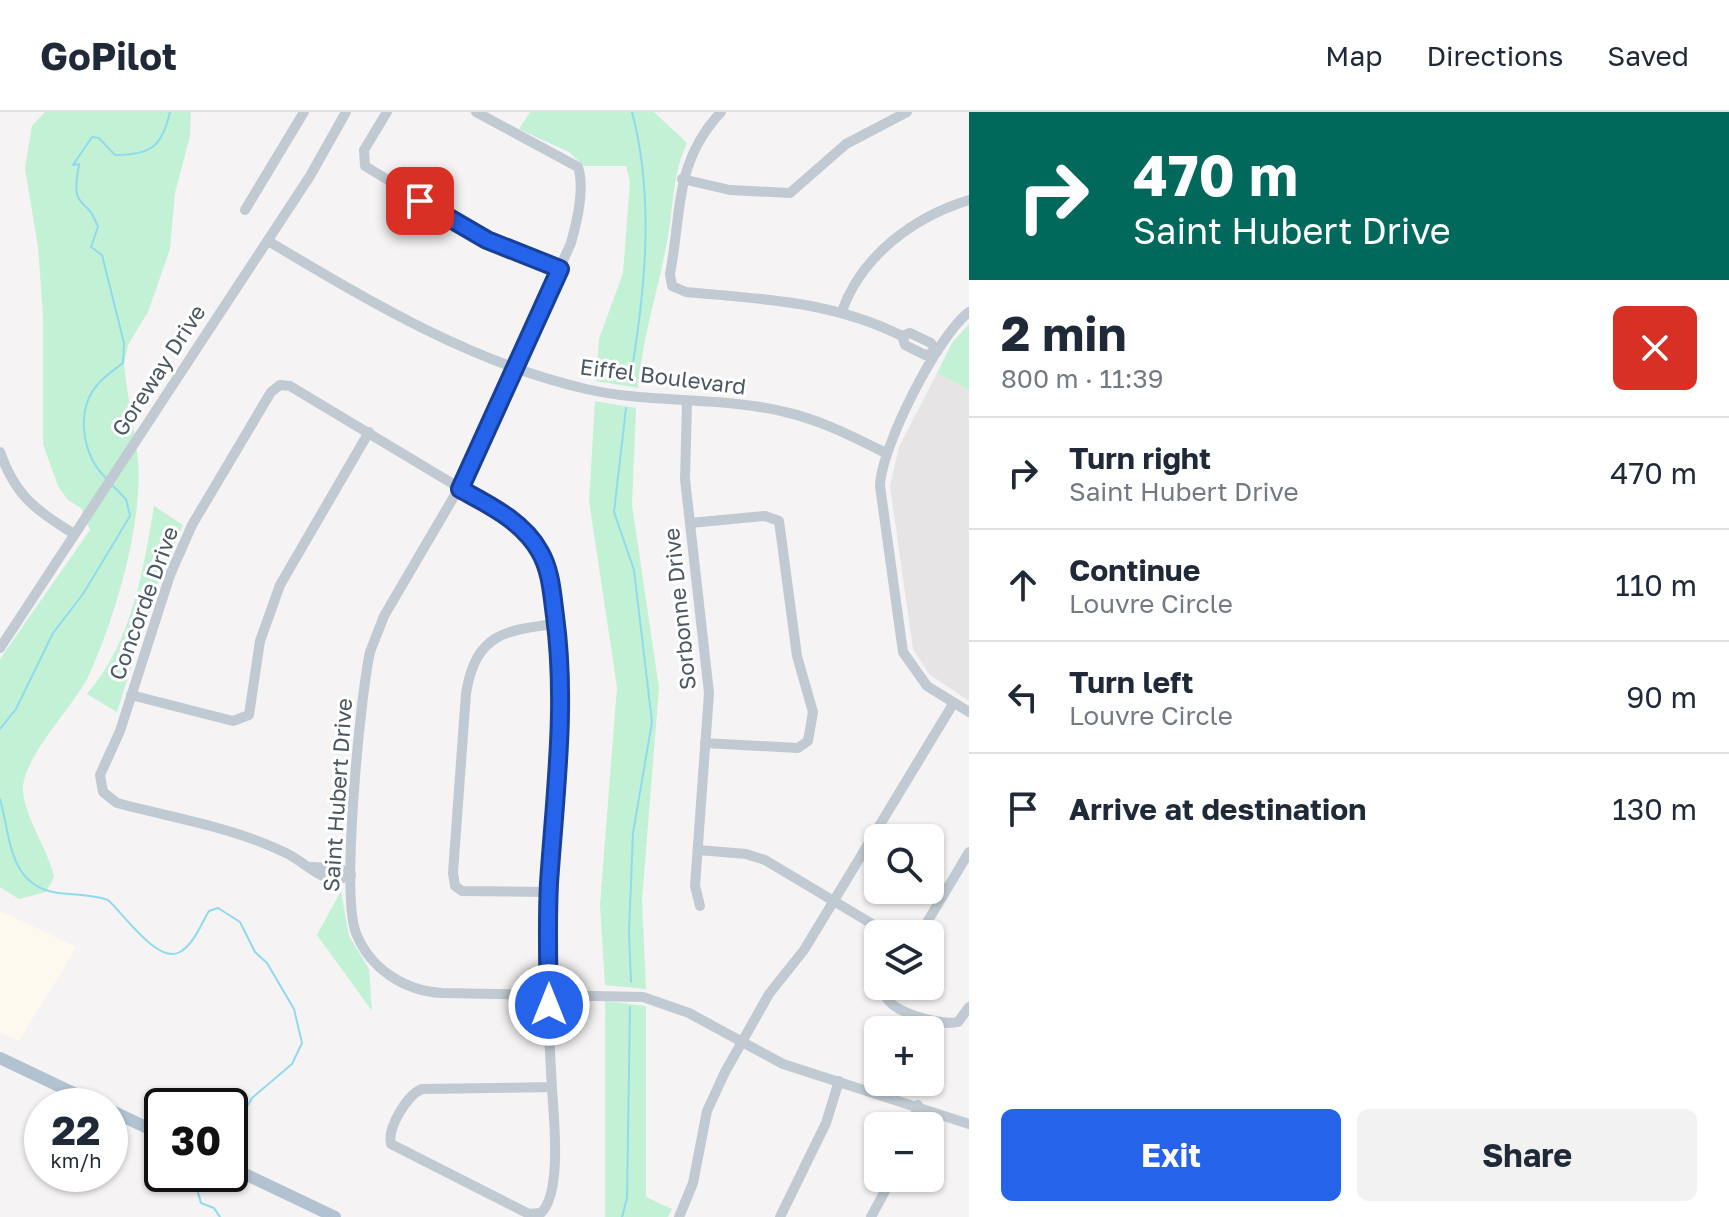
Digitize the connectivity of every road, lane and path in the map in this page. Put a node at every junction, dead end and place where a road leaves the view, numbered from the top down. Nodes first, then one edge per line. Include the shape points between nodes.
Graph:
1 (304, 112) edge
2 (346, 112) edge
3 (387, 112) edge
4 (476, 112) edge
5 (721, 112) edge
6 (907, 112) edge
7 (682, 179) junction
8 (969, 200) edge
9 (245, 210) dead end
10 (268, 241) junction
11 (560, 269) junction
12 (842, 311) junction
13 (969, 312) edge
14 (937, 352) junction
15 (515, 369) junction
16 (687, 403) junction
17 (369, 432) junction
18 (0, 452) edge
19 (886, 453) junction
20 (460, 489) junction
21 (690, 523) junction
22 (74, 534) junction
23 (556, 624) junction
24 (0, 648) edge
25 (131, 695) junction
26 (953, 704) junction
27 (969, 712) edge
28 (705, 743) junction
29 (698, 850) junction
30 (969, 852) edge
31 (351, 875) junction
32 (549, 892) junction
33 (834, 901) junction
34 (700, 906) dead end
35 (866, 920) edge
36 (928, 920) edge
37 (549, 993) junction
38 (888, 1000) edge
39 (969, 1007) edge
40 (741, 1042) junction
41 (0, 1058) edge
42 (839, 1081) junction
43 (552, 1087) junction
44 (63, 1088) edge
45 (918, 1105) junction
46 (916, 1112) edge
47 (969, 1124) edge
48 (248, 1176) edge
49 (884, 1192) edge
50 (335, 1217) edge
51 (679, 1217) edge
52 (780, 1217) edge
53 (871, 1217) edge

1 - 9 street
2 - 10 street, Goreway Drive
3 - 11 street via 364,150 365,166 487,240
4 - 11 street, Saint Hubert Drive via 578,167 577,220
5 - 7 street via 697,141
6 - 7 street via 846,144 790,193 745,192
7 - 12 street via 669,281 676,290 792,300
8 - 12 street via 926,218 887,245 851,287
10 - 15 street, Eiffel Boulevard via 416,327
10 - 22 street, Goreway Drive
11 - 15 street, Saint Hubert Drive
12 - 14 street via 902,336 905,345 925,355
13 - 14 street
14 - 19 street
15 - 16 street, Eiffel Boulevard via 616,394
15 - 20 street, Saint Hubert Drive
16 - 19 street, Eiffel Boulevard via 784,412 835,428
16 - 21 street, Sorbonne Drive via 684,467
17 - 20 street, Concorde Drive
17 - 25 street via 280,585 260,641 249,715 233,721
17 - 25 street, Concorde Drive via 290,386 274,388 192,525
18 - 22 street via 14,487 34,508
19 - 26 street via 881,491 899,640 914,672
20 - 23 street, Concorde Drive via 508,517 536,544 547,568
20 - 31 street, Saint Hubert Drive via 384,616 370,652
21 - 28 street, Sorbonne Drive via 708,677
21 - 28 street via 771,515 779,521 797,656 813,712 808,741 798,748
22 - 24 street, Goreway Drive
23 - 32 street, Concorde Drive via 561,712
23 - 32 street via 500,633 471,670 453,873 455,886 462,891
25 - 31 street, Concorde Drive via 100,775 107,796 260,841 312,867 339,868
26 - 27 street
26 - 33 street
28 - 29 street, Sorbonne Drive
29 - 33 street via 755,856
29 - 34 street, Sorbonne Drive via 695,886
30 - 36 street
31 - 37 street, Saint Hubert Drive via 356,932 389,975 434,993
32 - 37 street, Concorde Drive
33 - 35 street
33 - 40 street
37 - 40 street, Saint Hubert Drive via 643,997 678,1007
37 - 43 street, Concorde Drive
38 - 39 street via 894,1007 948,1024 958,1022
40 - 42 street, Saint Hubert Drive via 783,1064
40 - 51 street via 707,1111 693,1183
41 - 44 main road
42 - 45 street, Saint Hubert Drive
42 - 52 street via 830,1114
43 - 43 street, Concorde Drive via 422,1089 412,1095 390,1133 391,1144 529,1214 541,1213 553,1187
45 - 46 street
45 - 47 street, Saint Hubert Drive
48 - 50 main road
49 - 53 street

